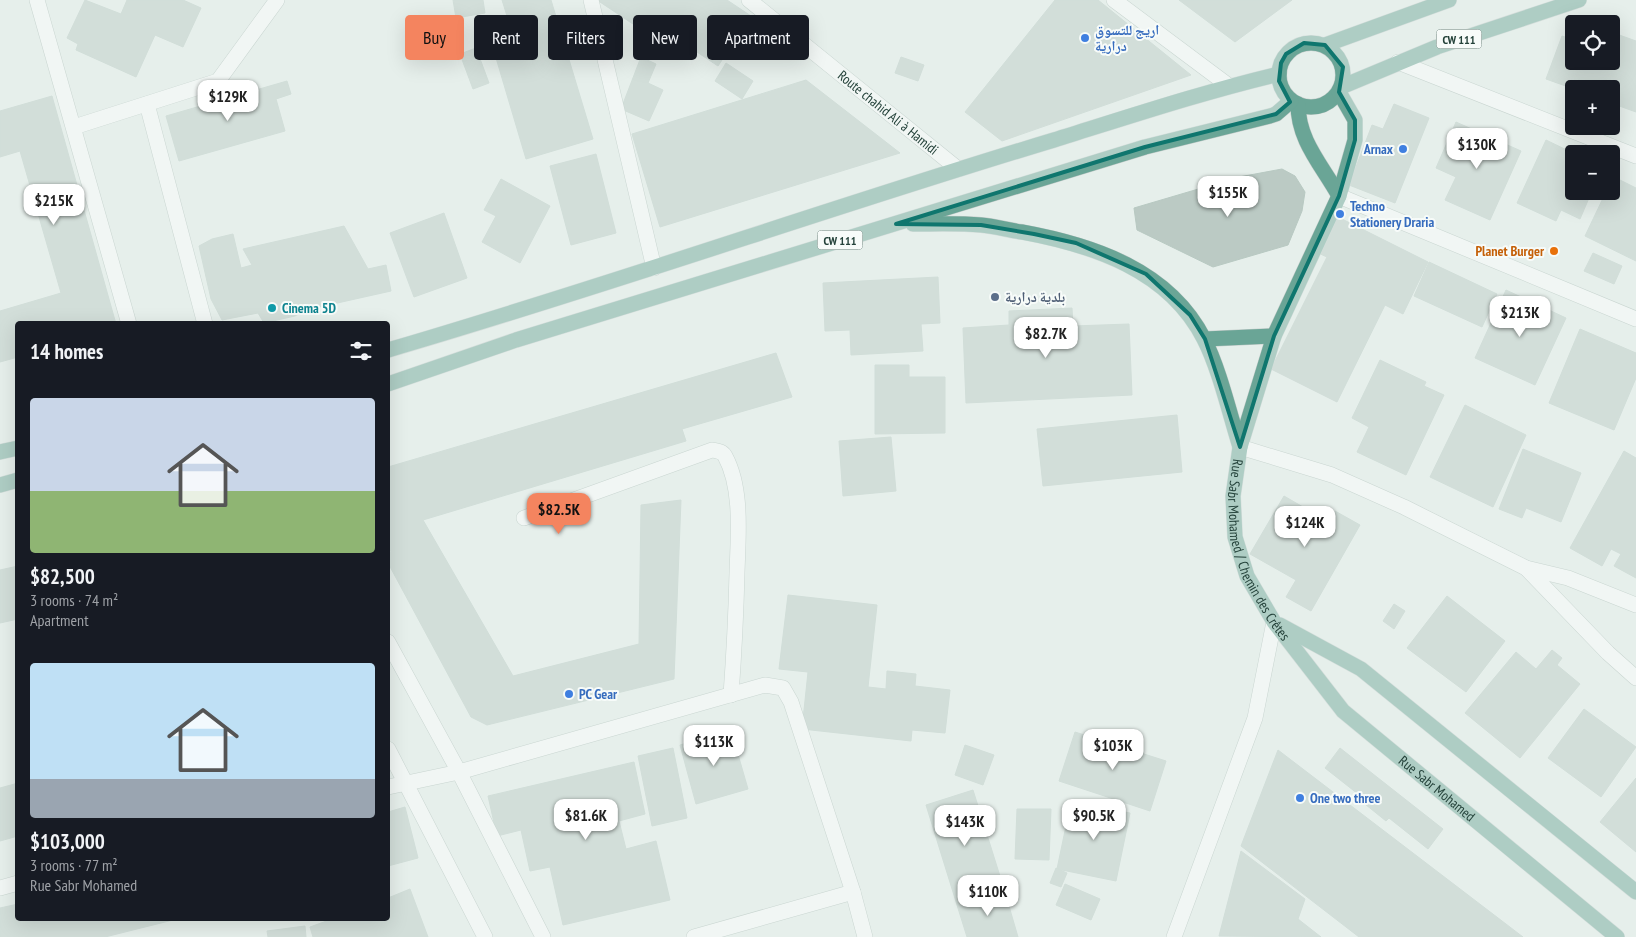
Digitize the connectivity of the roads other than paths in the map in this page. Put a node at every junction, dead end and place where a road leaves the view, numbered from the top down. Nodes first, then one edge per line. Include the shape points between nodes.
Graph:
1 (37, 0) edge
2 (277, 0) edge
3 (591, 0) edge
4 (749, 0) edge
5 (1114, 0) edge
6 (1449, 0) edge
7 (1579, 0) edge
8 (1324, 45) junction
9 (1398, 62) junction
10 (1279, 74) junction
11 (1229, 86) junction
12 (1340, 89) junction
13 (1294, 103) junction
14 (147, 104) junction
15 (74, 127) junction
16 (1636, 156) edge
17 (958, 168) junction
18 (1339, 196) junction
19 (896, 224) junction
20 (654, 268) junction
21 (1636, 319) edge
22 (127, 321) edge
23 (204, 321) edge
24 (1274, 336) junction
25 (1205, 339) junction
26 (390, 349) edge
27 (390, 383) edge
28 (1240, 447) junction
29 (15, 449) edge
30 (0, 452) edge
31 (15, 481) edge
32 (0, 485) edge
33 (524, 518) dead end
34 (1526, 568) junction
35 (1636, 606) edge
36 (1274, 622) junction
37 (390, 646) edge
38 (1636, 678) edge
39 (730, 694) junction
40 (390, 753) edge
41 (459, 772) junction
42 (406, 782) junction
43 (390, 786) edge
44 (15, 884) edge
45 (0, 888) edge
46 (853, 892) junction
47 (1636, 892) edge
48 (485, 937) edge
49 (543, 937) edge
50 (694, 937) edge
51 (865, 937) edge
52 (1174, 937) edge
53 (1616, 937) edge

1 - 15 street
2 - 14 street via 218,81
3 - 20 street
4 - 17 street, Route chahid Ali à Hamidi
5 - 11 street
6 - 8 main road
7 - 9 main road, CW 111
8 - 10 main road via 1304,43 1294,47 1286,54
8 - 12 main road via 1339,58 1343,67
9 - 12 main road, CW 111
9 - 16 street
10 - 11 main road
10 - 13 main road via 1282,89
11 - 17 main road
12 - 13 main road via 1325,104 1307,107
12 - 18 main road, Rue Sabr Mohamed / Chemin des Crêtes via 1355,120 1355,140
13 - 18 main road via 1302,136
13 - 19 main road, CW 111 via 1270,116 1145,147
14 - 15 street
14 - 23 street
15 - 22 street
17 - 20 main road
18 - 21 street
18 - 24 main road, Rue Sabr Mohamed / Chemin des Crêtes
19 - 25 main road via 981,225 1076,243 1146,274 1190,315
19 - 27 main road, CW 111 via 525,337
20 - 26 main road
24 - 25 main road
24 - 28 main road, Rue Sabr Mohamed / Chemin des Crêtes
25 - 28 main road
28 - 34 street via 1332,475
28 - 36 main road, Rue Sabr Mohamed / Chemin des Crêtes via 1233,496 1235,537 1247,576
29 - 30 main road
31 - 32 main road
33 - 39 street via 712,450 720,452 731,475 738,510 735,639
34 - 35 street via 1568,578
34 - 38 street
36 - 47 main road, Rue Sabr Mohamed / Chemin des Crêtes via 1361,669
36 - 52 street via 1256,718
36 - 53 main road, Rue Sabr Mohamed via 1343,711
37 - 41 street
39 - 41 street
39 - 46 street via 765,685 783,688 791,702
40 - 42 street
41 - 42 street
41 - 49 street
42 - 43 street
42 - 48 street
44 - 45 street
46 - 50 street
46 - 51 street

